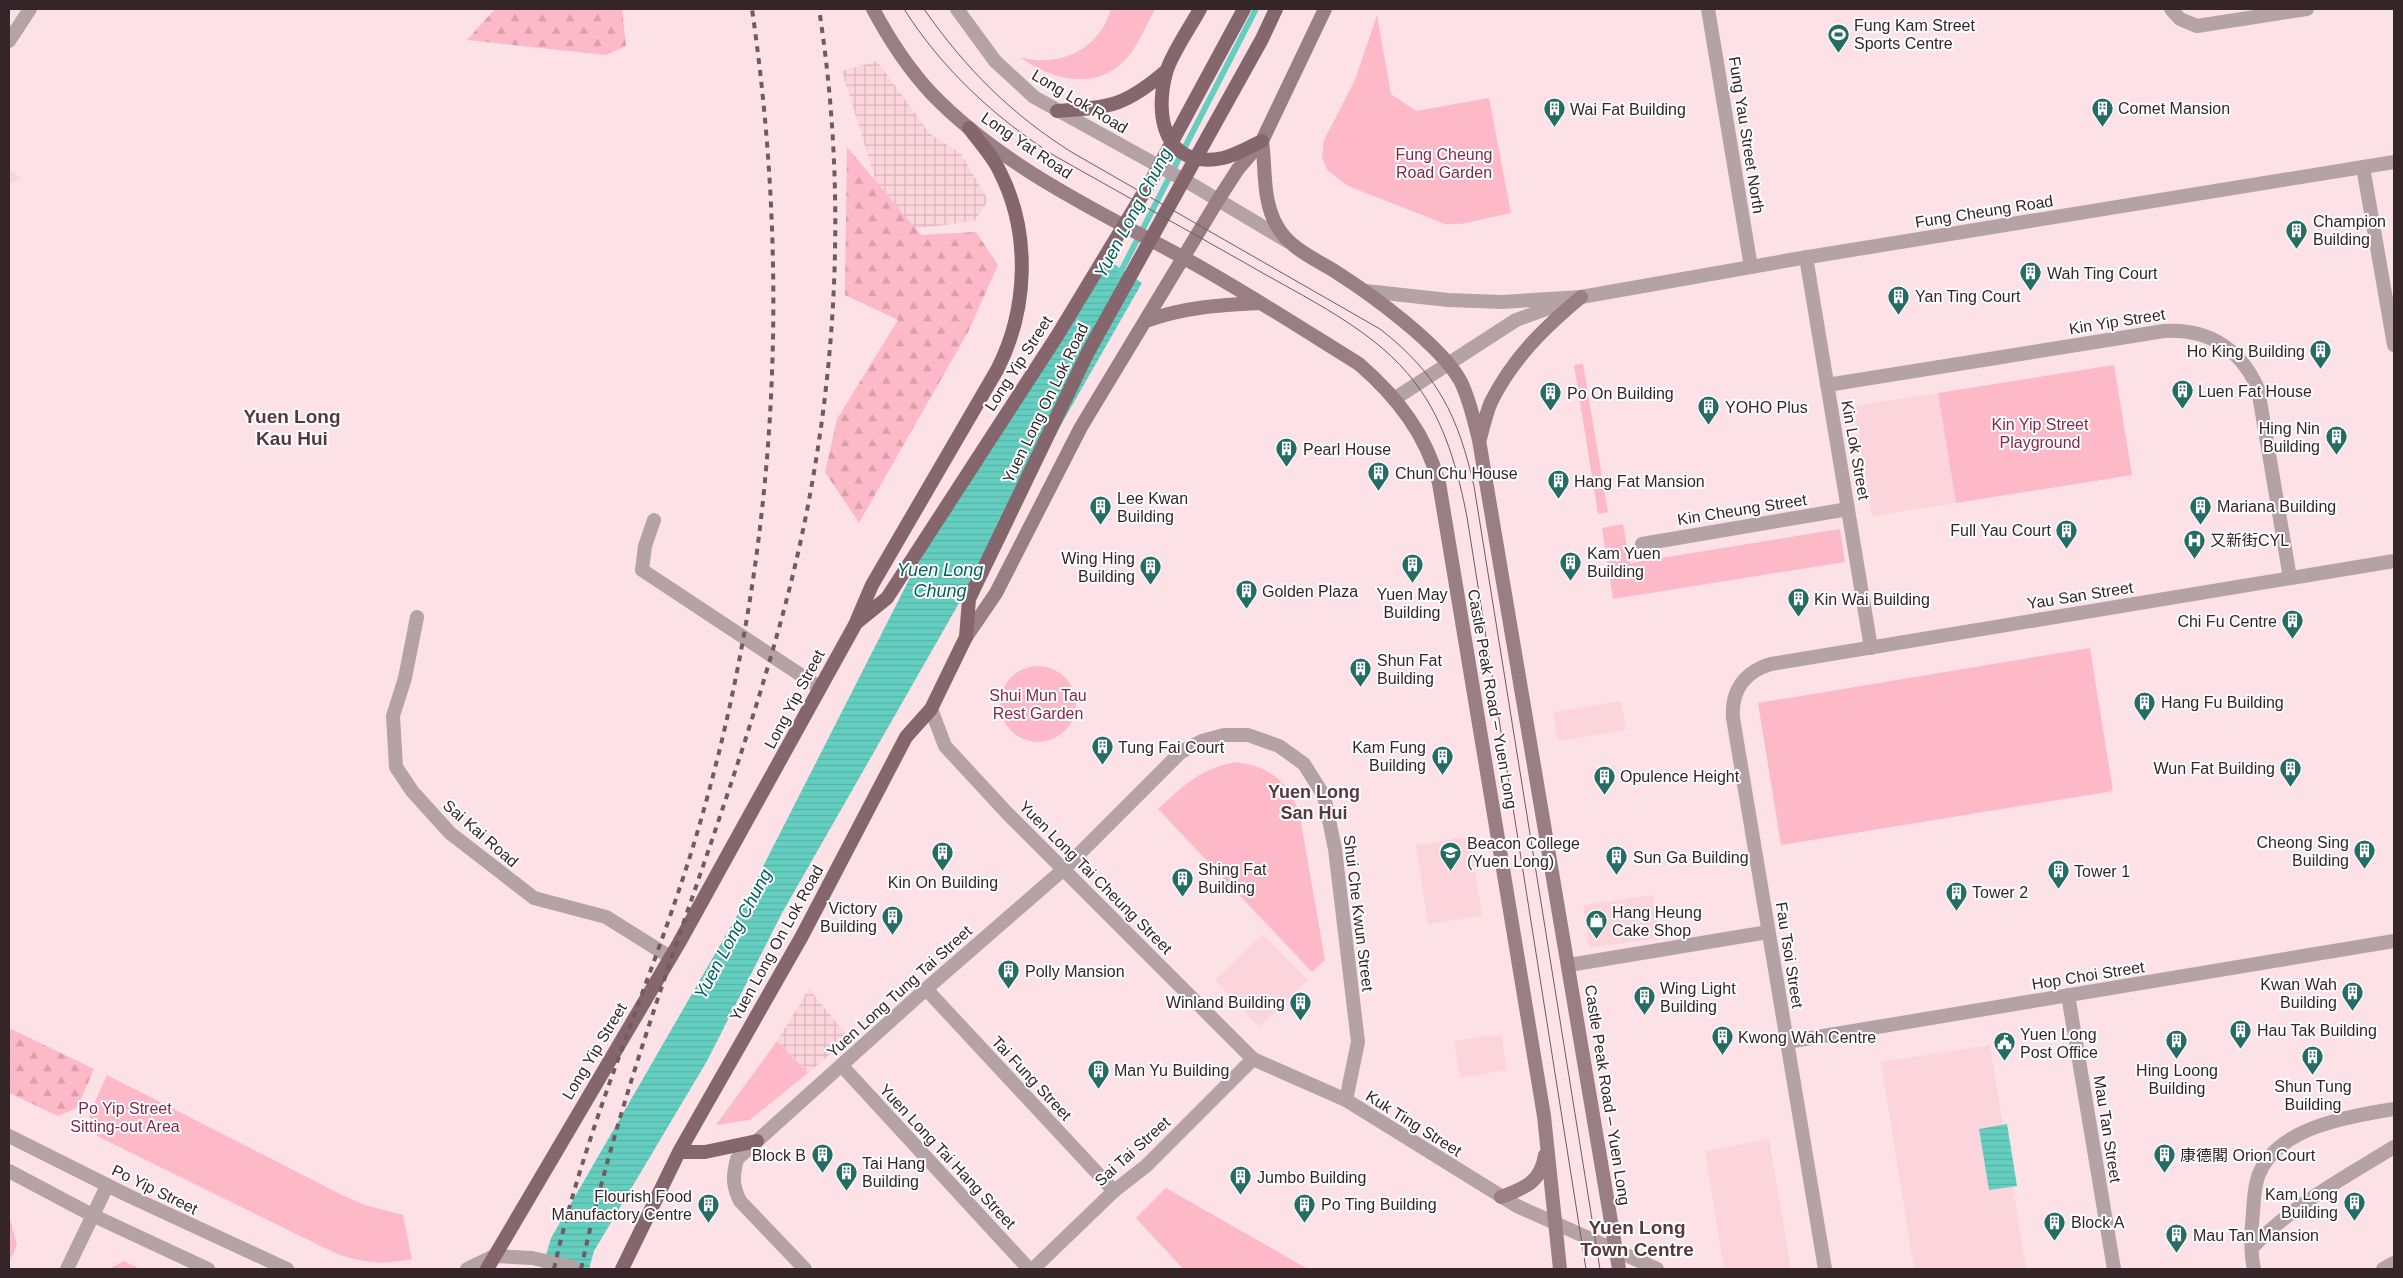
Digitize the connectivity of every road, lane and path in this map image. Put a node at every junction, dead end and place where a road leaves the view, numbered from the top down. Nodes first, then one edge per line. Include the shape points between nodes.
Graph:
1 (30, 9) edge
2 (873, 9) edge
3 (957, 9) edge
4 (1200, 9) edge
5 (1244, 9) edge
6 (1276, 9) edge
7 (1326, 9) edge
8 (1708, 9) edge
9 (2171, 9) edge
10 (2307, 9) edge
11 (9, 40) edge
12 (1166, 71) junction
13 (1057, 111) junction
14 (969, 128) junction
15 (1262, 141) junction
16 (1131, 151) joint
17 (2394, 162) edge
18 (2363, 167) junction
19 (1218, 200) junction
20 (1096, 209) joint
21 (1287, 241) junction
22 (1806, 257) junction
23 (1183, 258) junction
24 (1751, 267) junction
25 (1366, 291) junction
26 (1581, 298) junction
27 (1260, 304) junction
28 (1146, 321) junction
29 (2394, 345) edge
30 (1448, 363) junction
31 (1827, 385) junction
32 (1394, 399) junction
33 (1479, 440) junction
34 (1848, 509) junction
35 (654, 520) dead end
36 (1642, 544) dead end
37 (2394, 561) edge
38 (2290, 578) junction
39 (417, 617) dead end
40 (856, 623) junction
41 (966, 637) junction
42 (1871, 648) junction
43 (1771, 664) joint
44 (819, 687) junction
45 (931, 709) junction
46 (1064, 869) junction
47 (1768, 932) junction
48 (2394, 941) edge
49 (670, 957) junction
50 (1569, 965) junction
51 (926, 989) junction
52 (2068, 996) junction
53 (1787, 1042) junction
54 (1253, 1059) junction
55 (842, 1066) junction
56 (1346, 1100) junction
57 (2394, 1109) edge
58 (9, 1136) edge
59 (757, 1141) junction
60 (1547, 1141) junction
61 (2394, 1148) edge
62 (678, 1152) junction
63 (9, 1171) edge
64 (107, 1186) junction
65 (1114, 1191) junction
66 (1501, 1197) junction
67 (92, 1215) junction
68 (1554, 1222) junction
69 (2252, 1248) junction
70 (1615, 1250) junction
71 (494, 1256) junction
72 (2394, 1262) edge
73 (67, 1269) edge
74 (208, 1269) edge
75 (287, 1269) edge
76 (467, 1269) edge
77 (488, 1269) edge
78 (575, 1269) edge
79 (622, 1269) edge
80 (805, 1269) edge
81 (1029, 1269) edge
82 (1032, 1269) edge
83 (1560, 1269) edge
84 (1619, 1269) edge
85 (1657, 1269) edge
86 (1824, 1269) edge
87 (2114, 1269) edge
88 (2254, 1269) edge
89 (2383, 1269) edge

1 - 11 street
2 - 14 main road, Long Yat Road via 914,73
3 - 13 street, Long Lok Road via 995,62 1034,97
4 - 12 main road
5 - 40 main road, Long Yip Street via 1152,179 1057,336 887,598
6 - 41 main road, Yuen Long On Lok Road via 1088,352 969,599
7 - 15 main road, Castle Peak Road – Yuen Long
8 - 24 street, Fung Yau Street North
9 - 10 street via 2180,19 2197,26
12 - 13 main road via 1116,105
12 - 15 main road via 1160,114 1173,144 1187,154 1220,158
13 - 16 street, Long Lok Road
14 - 20 main road, Long Yat Road via 1016,163
14 - 40 main road via 1000,170 1011,201 1020,250 1019,309 1000,364 872,585
15 - 19 main road, Castle Peak Road – Yuen Long
15 - 21 main road, Castle Peak Road – Yuen Long via 1265,190 1270,212
16 - 19 street, Castle Peak Road – Yuen Long
17 - 18 street, Fung Cheung Road
18 - 22 street, Fung Cheung Road
18 - 29 street
19 - 21 street, Castle Peak Road – Yuen Long
19 - 23 main road, Castle Peak Road – Yuen Long
20 - 23 main road, Castle Peak Road – Yuen Long
21 - 25 main road, Castle Peak Road – Yuen Long
22 - 24 street, Fung Cheung Road
22 - 31 street, Kin Lok Street
23 - 27 main road, Castle Peak Road – Yuen Long
23 - 28 main road, Yuen Long On Lok Road
24 - 26 street, Fung Cheung Road
25 - 26 street, Fung Cheung Road via 1493,302
25 - 30 main road, Castle Peak Road – Yuen Long
26 - 30 street, Fung Cheung Road via 1516,320
26 - 33 main road via 1542,330 1511,368 1491,403
27 - 28 main road via 1199,307
27 - 32 main road, Castle Peak Road – Yuen Long via 1359,364
28 - 41 main road, Yuen Long On Lok Road via 1081,427 988,608
30 - 32 street, Fung Cheung Road
30 - 33 main road, Castle Peak Road – Yuen Long via 1471,405
31 - 34 street, Kin Lok Street
31 - 38 street, Kin Yip Street via 2164,331 2203,334 2237,355 2258,389
32 - 60 main road, Castle Peak Road – Yuen Long via 1427,447 1439,483
33 - 50 main road, Castle Peak Road – Yuen Long
34 - 36 street, Kin Cheung Street
34 - 42 street, Kin Lok Street
35 - 44 street via 645,546 642,570
37 - 38 street, Yau San Street
38 - 42 street, Yau San Street
39 - 49 street, Sai Kai Road via 406,678 392,716 396,767 412,791 450,834 534,898 606,917
40 - 44 main road, Long Yip Street
41 - 45 main road, Yuen Long On Lok Road
42 - 43 street, Yau San Street
43 - 47 street, Fau Tsoi Street via 1744,679 1732,708
44 - 49 main road, Long Yip Street
45 - 46 street, Yuen Long Tai Cheung Street via 945,746
45 - 62 main road, Yuen Long On Lok Road via 906,736 802,936
46 - 51 street, Yuen Long Tung Tai Street
46 - 54 street, Yuen Long Tai Cheung Street
46 - 56 street, Shui Che Kwun Street via 1181,752 1202,741 1224,735 1248,735 1279,746 1304,764 1324,796 1335,849 1358,1042
47 - 50 street
47 - 53 street, Fau Tsoi Street
48 - 52 street, Hop Choi Street
49 - 71 main road, Long Yip Street
50 - 70 main road, Castle Peak Road – Yuen Long
51 - 55 street, Yuen Long Tung Tai Street
51 - 65 street, Tai Fung Street
52 - 53 street, Hop Choi Street
52 - 87 street, Mau Tan Street
53 - 86 street, Fau Tsoi Street
54 - 56 street, Kuk Ting Street
54 - 65 street, Sai Tai Street via 1146,1166
55 - 59 street, Yuen Long Tung Tai Street
55 - 81 street, Yuen Long Tai Hang Street
56 - 66 street, Kuk Ting Street
57 - 69 street via 2345,1117 2294,1137 2273,1152 2255,1186
58 - 64 street, Po Yip Street
59 - 62 main road via 705,1152
59 - 80 street, Yuen Long Tung Tai Street via 737,1159 733,1187 740,1201
60 - 66 main road via 1543,1166 1536,1177 1528,1186
60 - 68 main road, Castle Peak Road – Yuen Long
61 - 69 street via 2301,1204
62 - 79 main road, Yuen Long On Lok Road
63 - 67 street
64 - 67 street
64 - 75 street, Po Yip Street
65 - 82 street, Sai Tai Street
66 - 68 street, Kuk Ting Street
67 - 73 street
67 - 74 street
68 - 70 street, Kuk Ting Street
68 - 83 main road, Castle Peak Road – Yuen Long
69 - 88 street
70 - 84 main road, Castle Peak Road – Yuen Long
70 - 85 street, Kuk Ting Street
71 - 76 street
71 - 77 main road, Long Yip Street
71 - 78 street via 532,1258
72 - 89 street

